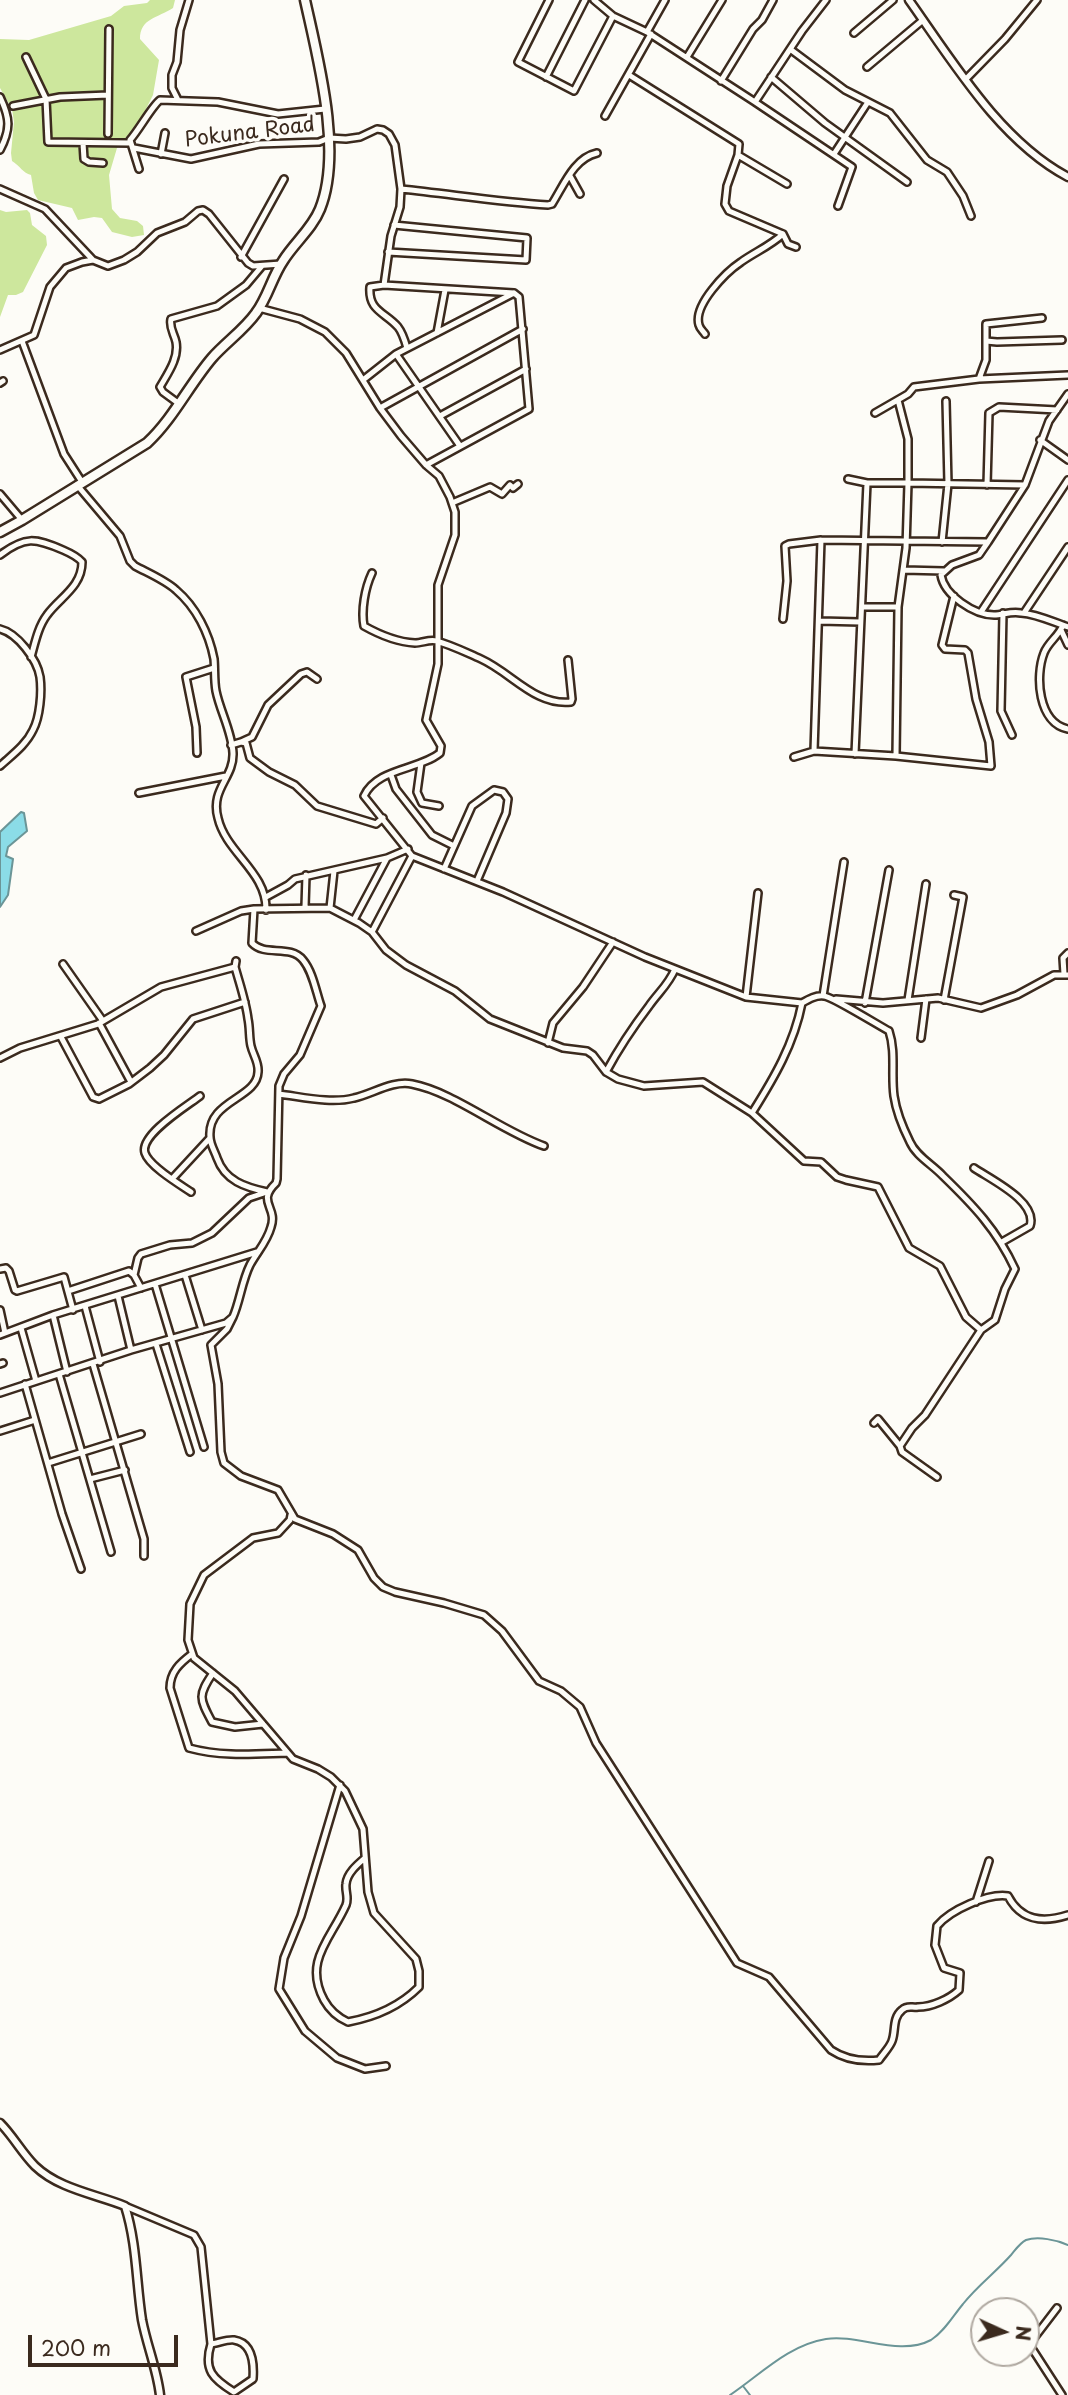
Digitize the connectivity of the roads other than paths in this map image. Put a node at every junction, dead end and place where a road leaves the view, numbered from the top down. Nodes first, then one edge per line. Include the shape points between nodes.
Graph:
1 (189, 0) edge
2 (305, 0) edge
3 (549, 0) edge
4 (585, 0) edge
5 (594, 0) edge
6 (666, 0) edge
7 (722, 0) edge
8 (773, 0) edge
9 (827, 0) edge
10 (893, 0) edge
11 (909, 0) edge
12 (1037, 0) edge
13 (613, 16) junction
14 (923, 20) junction
15 (109, 29) dead end
16 (649, 33) junction
17 (854, 33) dead end
18 (790, 49) junction
19 (26, 57) dead end
20 (687, 57) junction
21 (867, 67) dead end
22 (629, 75) junction
23 (546, 77) junction
24 (771, 77) junction
25 (966, 79) junction
26 (721, 81) junction
27 (108, 96) junction
28 (0, 97) edge
29 (46, 99) junction
30 (178, 100) junction
31 (755, 102) junction
32 (868, 102) junction
33 (13, 106) dead end
34 (325, 109) junction
35 (606, 116) dead end
36 (165, 133) dead end
37 (108, 134) dead end
38 (329, 138) junction
39 (846, 139) junction
40 (83, 143) junction
41 (132, 145) junction
42 (0, 150) edge
43 (597, 153) dead end
44 (162, 154) junction
45 (834, 154) junction
46 (738, 155) junction
47 (103, 163) dead end
48 (139, 169) dead end
49 (570, 176) junction
50 (1068, 177) edge
51 (284, 178) dead end
52 (907, 183) dead end
53 (788, 184) dead end
54 (0, 189) edge
55 (401, 190) junction
56 (580, 194) dead end
57 (838, 206) dead end
58 (971, 216) dead end
59 (394, 225) junction
60 (783, 234) junction
61 (796, 247) dead end
62 (388, 252) junction
63 (241, 257) junction
64 (93, 260) junction
65 (281, 264) junction
66 (261, 266) junction
67 (384, 285) junction
68 (445, 290) junction
69 (514, 293) junction
70 (260, 308) junction
71 (1042, 318) dead end
72 (523, 330) junction
73 (437, 333) junction
74 (705, 334) dead end
75 (1062, 340) dead end
76 (22, 341) junction
77 (986, 341) junction
78 (407, 348) junction
79 (0, 350) edge
80 (396, 354) junction
81 (526, 369) junction
82 (1068, 375) edge
83 (979, 379) junction
84 (363, 380) junction
85 (419, 386) junction
86 (1068, 394) edge
87 (898, 400) junction
88 (946, 401) dead end
89 (178, 403) junction
90 (380, 408) junction
91 (1057, 410) junction
92 (875, 413) dead end
93 (440, 416) junction
94 (1040, 440) junction
95 (460, 446) junction
96 (1068, 460) edge
97 (426, 465) junction
98 (848, 479) dead end
99 (1068, 480) edge
100 (867, 483) junction
101 (79, 484) junction
102 (518, 484) dead end
103 (908, 484) junction
104 (948, 484) junction
105 (987, 485) junction
106 (1025, 485) junction
107 (0, 494) edge
108 (452, 503) junction
109 (22, 520) junction
110 (0, 532) edge
111 (821, 540) junction
112 (865, 540) junction
113 (906, 540) junction
114 (942, 542) junction
115 (988, 542) junction
116 (1068, 547) edge
117 (0, 555) edge
118 (904, 570) junction
119 (944, 571) junction
120 (372, 573) dead end
121 (954, 596) junction
122 (862, 607) junction
123 (898, 607) junction
124 (981, 612) junction
125 (1003, 613) junction
126 (1024, 613) junction
127 (783, 619) dead end
128 (820, 621) junction
129 (860, 622) junction
130 (1064, 627) edge
131 (0, 629) edge
132 (439, 643) junction
133 (1068, 645) edge
134 (31, 657) junction
135 (568, 660) dead end
136 (214, 668) junction
137 (317, 679) dead end
138 (1068, 729) edge
139 (1012, 735) dead end
140 (241, 742) junction
141 (231, 745) junction
142 (814, 751) junction
143 (197, 753) dead end
144 (855, 754) junction
145 (896, 756) junction
146 (794, 757) dead end
147 (421, 763) junction
148 (0, 766) edge
149 (391, 775) junction
150 (226, 776) junction
151 (139, 793) dead end
152 (439, 806) dead end
153 (383, 818) junction
154 (454, 846) junction
155 (408, 849) junction
156 (412, 856) junction
157 (387, 858) junction
158 (845, 862) dead end
159 (444, 869) junction
160 (889, 870) dead end
161 (334, 871) junction
162 (306, 875) junction
163 (477, 881) junction
164 (926, 884) dead end
165 (758, 893) dead end
166 (954, 895) dead end
167 (266, 897) junction
168 (305, 907) junction
169 (330, 908) junction
170 (254, 909) junction
171 (266, 910) junction
172 (354, 920) junction
173 (196, 931) dead end
174 (372, 932) junction
175 (613, 942) junction
176 (1068, 953) edge
177 (63, 964) dead end
178 (675, 969) junction
179 (1066, 975) edge
180 (823, 996) junction
181 (746, 997) junction
182 (833, 998) junction
183 (926, 999) junction
184 (908, 1000) junction
185 (944, 1000) junction
186 (245, 1002) junction
187 (802, 1003) junction
188 (865, 1003) junction
189 (101, 1022) junction
190 (61, 1037) junction
191 (921, 1038) dead end
192 (548, 1042) junction
193 (0, 1058) edge
194 (606, 1072) junction
195 (131, 1082) junction
196 (279, 1094) junction
197 (200, 1096) dead end
198 (752, 1113) junction
199 (210, 1138) junction
200 (544, 1146) dead end
201 (974, 1168) dead end
202 (172, 1179) junction
203 (191, 1192) dead end
204 (267, 1192) junction
205 (1002, 1242) junction
206 (258, 1252) junction
207 (0, 1269) edge
208 (134, 1275) junction
209 (184, 1275) junction
210 (155, 1284) junction
211 (141, 1288) junction
212 (68, 1291) junction
213 (118, 1296) junction
214 (85, 1306) junction
215 (0, 1310) edge
216 (73, 1310) junction
217 (54, 1315) junction
218 (233, 1317) junction
219 (20, 1328) junction
220 (202, 1330) junction
221 (981, 1331) junction
222 (3, 1334) edge
223 (171, 1339) junction
224 (156, 1344) junction
225 (131, 1350) junction
226 (100, 1362) junction
227 (93, 1364) junction
228 (67, 1372) junction
229 (59, 1374) junction
230 (36, 1381) junction
231 (25, 1384) junction
232 (0, 1393) edge
233 (36, 1420) junction
234 (874, 1423) dead end
235 (0, 1430) edge
236 (141, 1434) dead end
237 (116, 1441) junction
238 (900, 1446) junction
239 (204, 1447) dead end
240 (82, 1452) junction
241 (190, 1452) dead end
242 (48, 1463) junction
243 (125, 1470) junction
244 (937, 1477) dead end
245 (90, 1479) junction
246 (291, 1515) junction
247 (111, 1552) dead end
248 (144, 1556) dead end
249 (81, 1569) dead end
250 (192, 1654) junction
251 (213, 1672) junction
252 (263, 1724) junction
253 (287, 1753) junction
254 (340, 1785) junction
255 (365, 1858) junction
256 (989, 1861) dead end
257 (976, 1902) junction
258 (1068, 1915) edge
259 (386, 2066) dead end
260 (0, 2123) edge
261 (125, 2206) junction
262 (1057, 2308) dead end
263 (211, 2344) junction
264 (160, 2395) edge
265 (1062, 2395) edge

1 - 30 street via 172,75
2 - 34 main road
3 - 23 street via 518,62
4 - 23 street
5 - 13 street
6 - 16 street
7 - 20 street
8 - 26 street
9 - 18 street
10 - 17 street
11 - 14 street
12 - 25 street
13 - 16 street
13 - 23 street via 574,91
14 - 21 street
14 - 25 street
15 - 27 street
16 - 20 street
16 - 22 street
18 - 24 street
18 - 32 street
19 - 29 street
20 - 26 street
22 - 35 street
22 - 46 street via 739,144
24 - 31 street
24 - 39 street
25 - 50 street via 1006,130
26 - 31 street
27 - 29 street
27 - 37 street
28 - 42 street via 10,127
29 - 33 street
29 - 40 street, Pokuna Road via 46,141
30 - 34 street via 218,102 278,114
30 - 41 street via 155,104
31 - 45 street
32 - 39 street
32 - 58 street via 890,113 927,160 947,172
34 - 38 main road
36 - 44 street
38 - 44 street, Pokuna Road via 259,145 191,159
38 - 55 street, Pokuna Road via 360,137 377,129 389,134 398,156
38 - 65 main road via 320,210
39 - 45 street
39 - 52 street
40 - 41 street, Pokuna Road
40 - 47 street via 84,159
41 - 44 street, Pokuna Road
41 - 48 street
43 - 49 street via 577,163
45 - 57 street via 853,170
46 - 53 street
46 - 60 street via 725,204 729,211
49 - 55 street via 548,205
49 - 56 street
51 - 63 street
54 - 64 street via 45,209
55 - 59 street
59 - 62 street
59 - 62 street via 527,238 526,260
60 - 61 street via 788,244
60 - 74 street via 741,262 710,291 700,312 699,325
62 - 67 street
63 - 64 street via 215,221 200,210 185,222 157,233 124,260 108,266
63 - 66 street
64 - 76 street via 72,265 54,279 34,335
65 - 66 street
65 - 70 main road
66 - 89 street via 246,285 217,306 171,319 176,358 160,387
67 - 68 street
67 - 78 street via 369,288 372,302 398,327
68 - 69 street
68 - 73 street
69 - 72 street via 519,297
69 - 73 street
70 - 84 street via 300,319 325,332
70 - 89 main road via 216,353
71 - 77 street via 986,324
72 - 81 street
72 - 85 street
73 - 78 street
75 - 77 street
76 - 79 street
76 - 101 street
77 - 83 street
78 - 80 street
80 - 84 street
80 - 85 street
81 - 93 street
81 - 95 street via 529,409
82 - 83 street
83 - 87 street via 914,387
84 - 90 street
85 - 90 street
85 - 93 street
86 - 91 street
87 - 92 street
87 - 103 street via 908,439
88 - 104 street
89 - 101 main road via 147,443
90 - 97 street
91 - 94 street
91 - 105 street via 999,407 989,413
93 - 95 street
94 - 96 street
94 - 106 street
95 - 97 street
97 - 108 street via 439,476
98 - 100 street
99 - 124 street
100 - 103 street
100 - 112 street
101 - 109 main road
101 - 136 street via 120,536 130,561 175,588 191,607 206,631
102 - 108 street via 502,494 484,488
103 - 104 street
103 - 113 street
104 - 105 street
104 - 114 street
105 - 106 street
106 - 115 street
107 - 109 street
108 - 132 street via 454,534 438,585
109 - 110 main road
111 - 112 street
111 - 127 street via 785,547
111 - 128 street
112 - 113 street
112 - 122 street
113 - 114 street
113 - 118 street
114 - 115 street
115 - 119 street via 979,555
116 - 126 street
117 - 134 street via 29,540 44,542 82,562 69,593 47,615
118 - 119 street
118 - 123 street
119 - 121 street via 941,579
120 - 132 street via 364,626 394,640
121 - 124 street
121 - 145 street via 942,645 968,653 991,766
122 - 123 street
122 - 129 street
123 - 145 street
124 - 125 street
125 - 126 street
125 - 139 street via 1002,711
126 - 130 street
128 - 129 street
128 - 142 street
129 - 144 street
130 - 133 street
130 - 138 street via 1044,652 1039,694 1049,715
131 - 134 street via 8,631
132 - 135 street via 492,664 542,699 562,703 572,699
132 - 147 street via 426,720 441,746 440,753
134 - 148 street via 40,676 33,730
136 - 141 street
136 - 143 street via 186,677
137 - 140 street via 302,674 268,705 252,737
140 - 141 street
140 - 153 street via 246,743 250,758 295,785 317,806 376,824
141 - 150 street
142 - 144 street
142 - 146 street
144 - 145 street
147 - 149 street
147 - 152 street via 418,797 422,803
149 - 153 street via 370,786 365,796
149 - 154 street via 396,789 432,835
150 - 151 street
150 - 167 street via 215,800 218,819 228,844
153 - 155 street
154 - 159 street
154 - 163 street via 471,806 494,790 503,792 508,799 506,813
155 - 156 street
155 - 157 street
156 - 159 street
156 - 174 street
157 - 161 street
157 - 172 street
158 - 180 street
159 - 163 street
160 - 188 street
161 - 162 street
161 - 169 street
162 - 167 street
162 - 168 street
163 - 175 street
164 - 184 street
165 - 181 street
166 - 185 street via 963,897
167 - 171 street
168 - 169 street
168 - 171 street
169 - 172 street
170 - 171 street
170 - 173 street
170 - 196 street via 252,943 300,956 321,1006 300,1055 284,1074
172 - 174 street
174 - 192 street via 406,965 455,991 490,1019
175 - 178 street
175 - 192 street via 553,1023
176 - 179 street via 1063,958
177 - 189 street
178 - 181 street
178 - 194 street
179 - 185 street via 1054,975 981,1008
180 - 182 street
180 - 187 street
181 - 187 street
182 - 188 street
182 - 205 street via 890,1031 894,1096 910,1142
183 - 184 street
183 - 185 street
183 - 191 street
184 - 188 street
186 - 189 street via 236,964 162,987
186 - 195 street via 192,1019 164,1055
186 - 199 street via 259,1074 253,1085 220,1109
187 - 198 street via 785,1057
189 - 190 street
189 - 195 street
190 - 193 street
190 - 195 street via 96,1099
192 - 194 street via 587,1051
194 - 198 street via 644,1086 703,1082
196 - 200 street via 352,1099 411,1083
196 - 204 street via 276,1183
197 - 202 street via 152,1133 144,1145 152,1163
198 - 221 street via 804,1161 821,1162 837,1177 878,1186 909,1248 940,1266 966,1317
199 - 202 street
199 - 204 street via 227,1176
201 - 205 street via 1031,1211 1030,1226
202 - 203 street
204 - 206 street via 272,1224
204 - 208 street via 249,1198 212,1233 192,1243 141,1254
205 - 221 street via 1014,1275 995,1320
206 - 209 street
206 - 218 street
207 - 212 street via 9,1271 17,1291 64,1277
208 - 211 street
208 - 212 street via 130,1271
209 - 210 street
209 - 220 street
210 - 211 street
210 - 223 street
211 - 213 street
212 - 216 street
213 - 214 street
213 - 225 street
214 - 216 street
214 - 226 street
215 - 222 street
216 - 217 street
217 - 219 street
217 - 228 street
218 - 220 street
218 - 246 street via 211,1345 224,1463 241,1476 278,1490
219 - 222 street
219 - 230 street
220 - 223 street
221 - 238 street
223 - 224 street
223 - 239 street
224 - 225 street
224 - 241 street
225 - 226 street
226 - 227 street
227 - 228 street
227 - 237 street
228 - 229 street
229 - 230 street
229 - 240 street
230 - 231 street
231 - 232 street
231 - 233 street
233 - 235 street
233 - 242 street
234 - 238 street via 878,1419
236 - 237 street
237 - 240 street
237 - 243 street
238 - 244 street
240 - 242 street
240 - 245 street
242 - 249 street
243 - 245 street
243 - 248 street via 144,1539
245 - 247 street
246 - 250 street via 278,1533 253,1538 204,1575 190,1604 187,1631
246 - 257 street via 358,1550 383,1587 484,1615 502,1631 539,1681 580,1707 596,1743 737,1963 769,1977 843,2058 879,2060 892,2041 900,2011 942,2001 959,1990 960,1973 944,1968 934,1937 949,1913
250 - 251 street
250 - 253 street via 170,1679 189,1748 232,1755
251 - 252 street
251 - 252 street via 201,1693 212,1722 235,1727
252 - 253 street
253 - 254 street
254 - 255 street via 363,1829
254 - 259 street via 284,1958 279,1989 305,2031 337,2058 365,2069
255 - 255 street via 374,1913 416,1959 419,1987 389,2009 348,2022 328,2008 314,1973 348,1900 348,1877
256 - 257 street
257 - 258 street via 1001,1895 1035,1919
260 - 261 street via 47,2176
261 - 263 street via 194,2235 201,2247
261 - 264 street
262 - 265 street via 1031,2347
263 - 263 street via 206,2359 215,2380 234,2392 253,2379 254,2361 244,2344 233,2339

